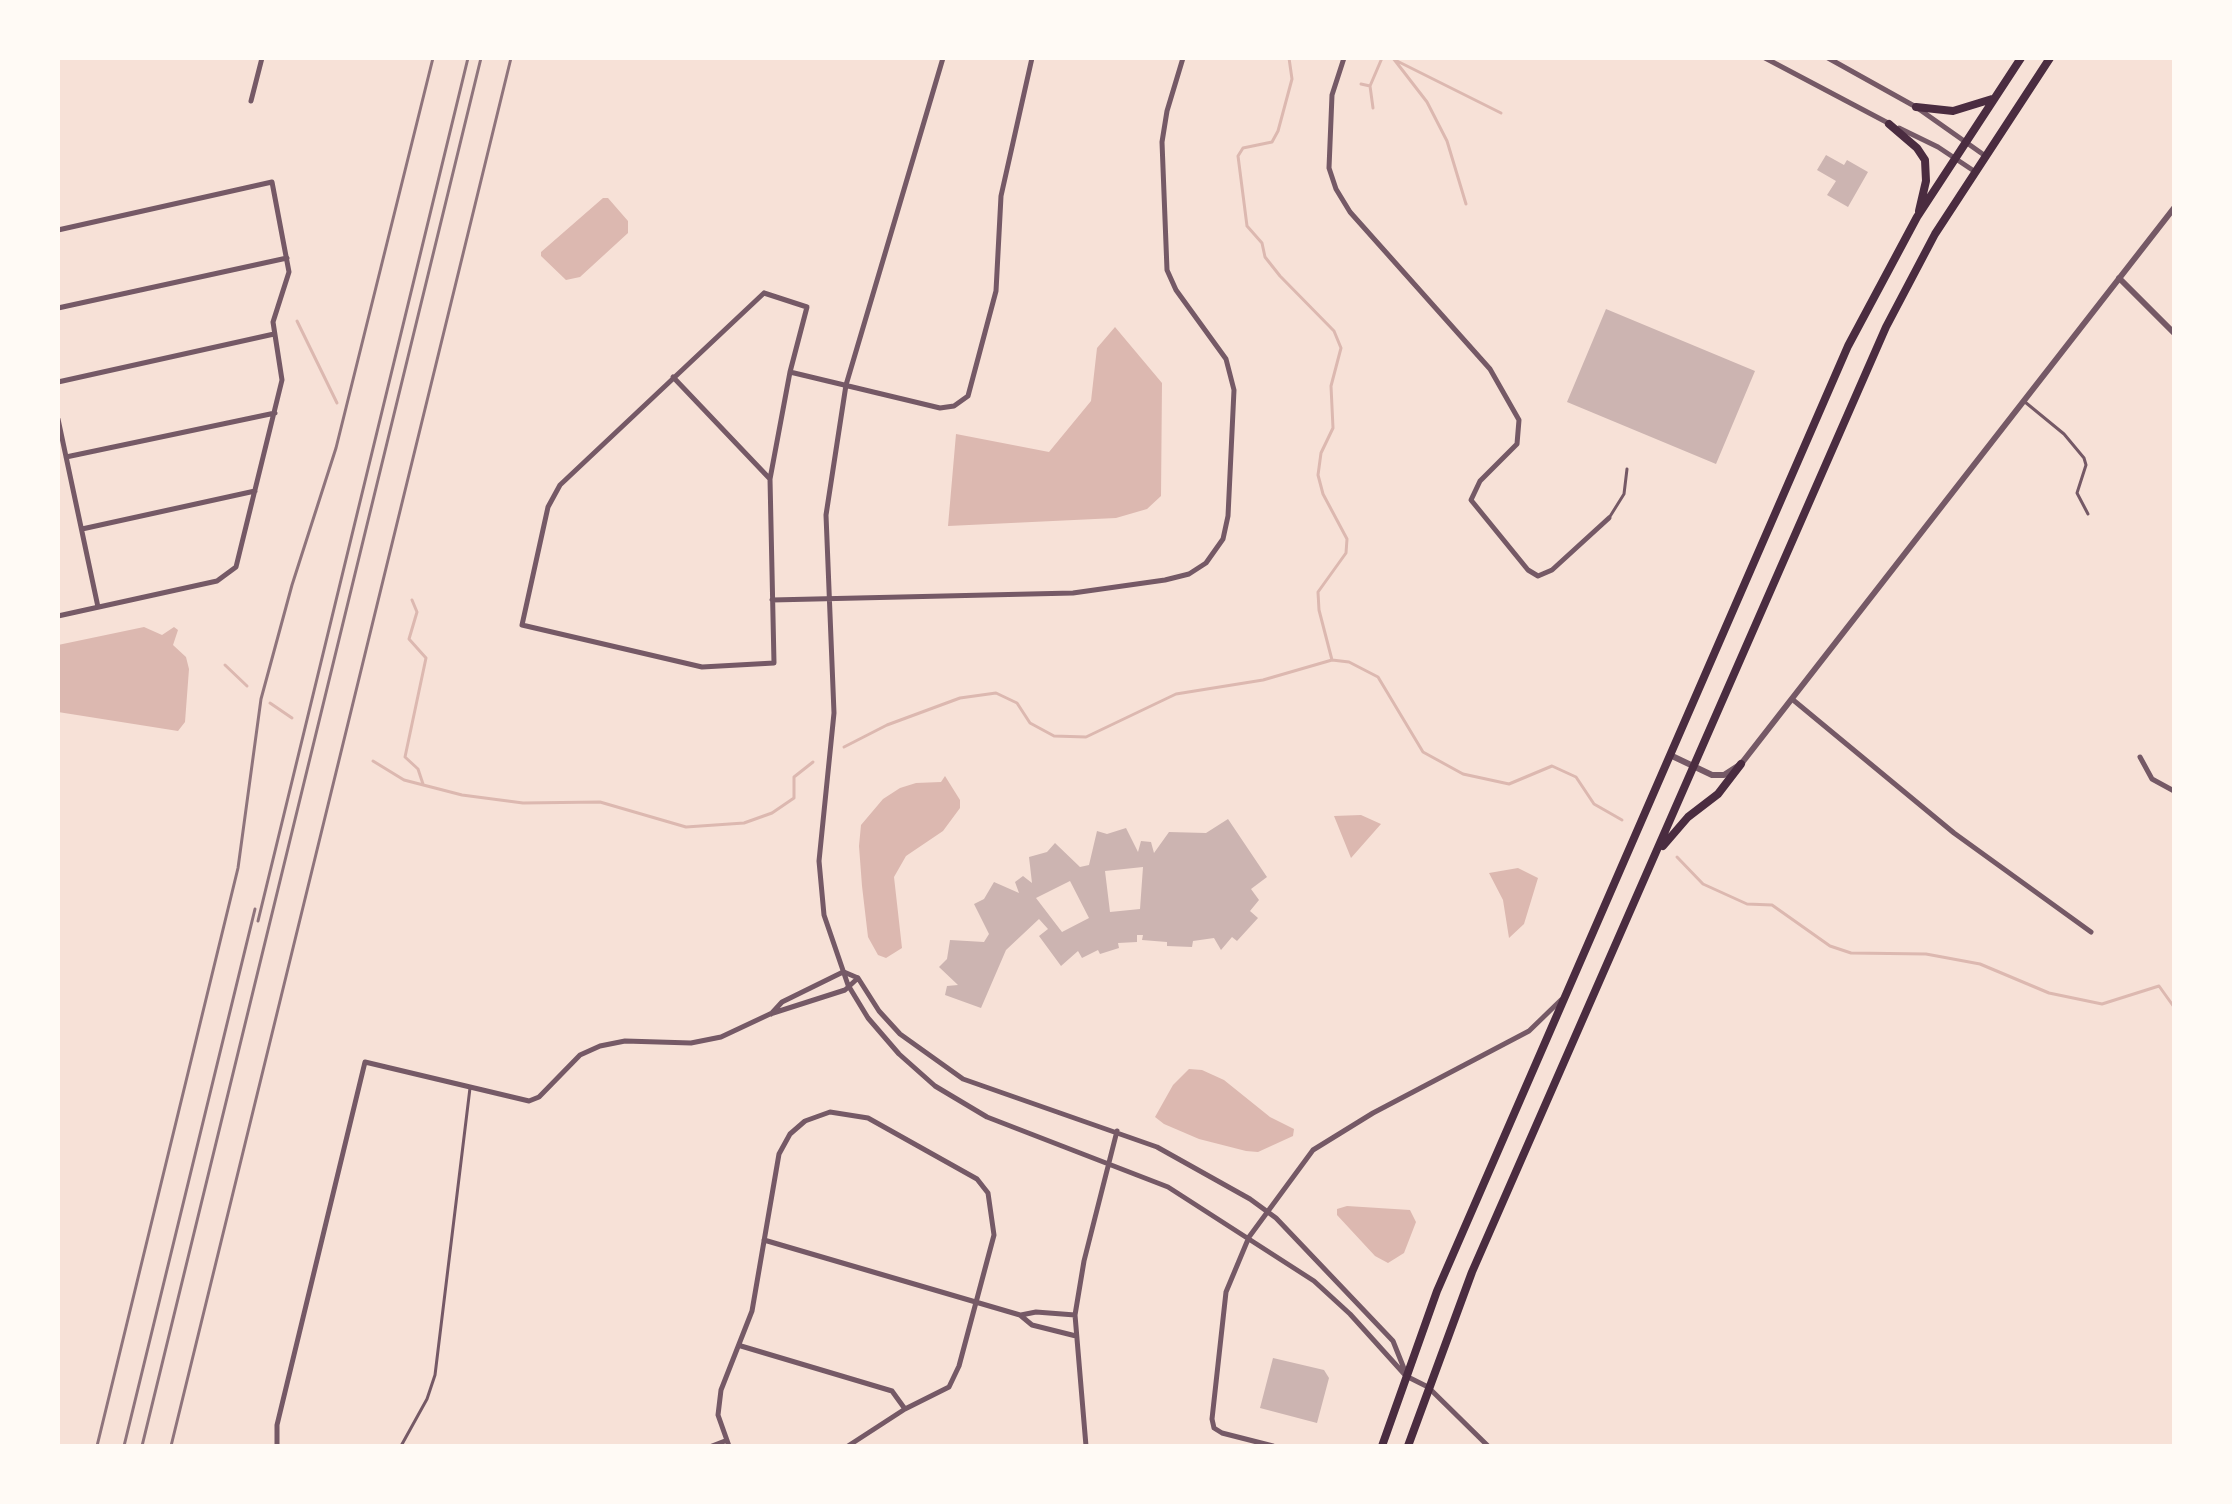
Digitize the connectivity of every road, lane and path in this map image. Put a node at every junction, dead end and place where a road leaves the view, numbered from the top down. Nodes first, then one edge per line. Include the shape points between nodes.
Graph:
1 (262, 58) edge
2 (943, 58) edge
3 (1032, 58) edge
4 (1183, 58) edge
5 (1344, 58) edge
6 (1765, 58) edge
7 (1828, 58) edge
8 (2021, 58) edge
9 (2050, 58) edge
10 (1781, 60) edge
11 (1993, 99) junction
12 (251, 101) dead end
13 (1916, 107) junction
14 (1889, 124) junction
15 (1967, 143) junction
16 (1984, 155) junction
17 (1956, 161) junction
18 (1974, 171) junction
19 (2174, 208) edge
20 (1917, 217) junction
21 (58, 230) edge
22 (287, 258) junction
23 (2119, 278) junction
24 (58, 308) edge
25 (2174, 333) edge
26 (274, 334) junction
27 (790, 372) junction
28 (673, 377) junction
29 (58, 382) edge
30 (846, 385) junction
31 (2025, 402) junction
32 (275, 413) junction
33 (58, 419) edge
34 (66, 457) junction
35 (1627, 469) dead end
36 (770, 479) junction
37 (255, 491) junction
38 (2088, 514) dead end
39 (1609, 518) joint
40 (82, 529) junction
41 (831, 596) junction
42 (772, 600) junction
43 (98, 607) junction
44 (58, 616) edge
45 (1792, 699) junction
46 (1670, 755) junction
47 (2140, 757) dead end
48 (1741, 764) junction
49 (1694, 767) junction
50 (2174, 791) edge
51 (1657, 852) junction
52 (2091, 932) dead end
53 (843, 972) junction
54 (858, 978) junction
55 (849, 987) junction
56 (1567, 994) junction
57 (770, 1014) junction
58 (470, 1088) junction
59 (1117, 1131) junction
60 (1110, 1163) junction
61 (1266, 1211) junction
62 (1249, 1237) junction
63 (764, 1240) junction
64 (977, 1303) junction
65 (1020, 1315) junction
66 (1075, 1315) junction
67 (1076, 1336) junction
68 (741, 1346) junction
69 (1406, 1376) junction
70 (1428, 1387) junction
71 (905, 1409) junction
72 (727, 1444) edge
73 (277, 1446) edge
74 (401, 1446) edge
75 (712, 1446) edge
76 (848, 1446) edge
77 (1086, 1446) edge
78 (1273, 1446) edge
79 (1382, 1446) edge
80 (1408, 1446) edge
81 (1488, 1446) edge

1 - 12 street
2 - 30 street
3 - 30 street via 1001,196 996,291 968,396 940,408
4 - 41 street via 1162,142 1163,244 1176,290 1226,359 1234,390 1223,539 1206,563 1165,580 1026,596
5 - 39 street via 1332,95 1329,168 1336,189 1350,212 1490,369 1519,420 1517,444 1480,481 1471,500 1538,576 1552,570
6 - 10 street
7 - 13 street
8 - 11 highway
9 - 16 highway
10 - 14 street
11 - 13 highway via 1953,111
11 - 15 highway
13 - 15 street
14 - 17 street
14 - 20 highway via 1925,160
15 - 16 street
15 - 17 highway
16 - 18 highway
17 - 18 street
17 - 20 highway
18 - 49 highway via 1886,327
19 - 23 street
20 - 46 highway via 1839,365
21 - 22 street via 272,182
22 - 24 street
22 - 26 street via 289,278 274,318
23 - 25 street
23 - 31 street
26 - 29 street
26 - 32 street via 283,369
27 - 28 street via 807,307 764,293
27 - 30 street
27 - 36 street
28 - 36 street
28 - 42 street via 560,485 548,507 522,625 702,667 774,663
30 - 41 street via 826,515
31 - 38 lane via 2084,458 2077,493
31 - 45 street
32 - 34 street
32 - 37 street
33 - 34 street
34 - 40 street
35 - 39 lane via 1624,494
36 - 42 street
37 - 40 street
37 - 43 street via 233,571 221,579
40 - 43 street
41 - 42 street
41 - 53 street via 834,713 819,861 824,915
43 - 44 street
45 - 48 street
45 - 52 street via 1954,833
46 - 49 street
46 - 56 highway
47 - 50 street via 2152,779
48 - 49 street via 1724,775
48 - 51 highway via 1718,794 1688,817
49 - 51 highway
51 - 70 highway via 1472,1272
53 - 54 street
53 - 55 street
53 - 57 street via 782,1002
54 - 55 street
54 - 59 street via 900,1034 963,1079
55 - 57 street
55 - 60 street via 899,1054 935,1086 987,1117
56 - 61 street via 1529,1031 1313,1150
56 - 69 highway via 1437,1291
57 - 58 street via 721,1037 691,1043 625,1041 600,1046 580,1055 529,1101
58 - 73 street via 365,1062 277,1425
58 - 74 lane via 435,1375
59 - 60 street
59 - 61 street via 1181,1160
60 - 62 street via 1168,1187
60 - 66 street
61 - 62 street
61 - 69 street via 1393,1341
62 - 69 street via 1314,1281
62 - 78 street via 1226,1292 1212,1419 1222,1433
63 - 64 street
63 - 64 street via 779,1154 790,1134 805,1121 830,1112 868,1118 977,1179 988,1193 994,1235
63 - 68 street
64 - 65 street
64 - 71 street via 949,1387
65 - 66 street
65 - 67 street via 1032,1325
66 - 67 street
67 - 77 street
68 - 71 street via 892,1391
68 - 72 street via 721,1390 718,1415
69 - 70 street
69 - 79 highway
70 - 80 highway
70 - 81 street
71 - 76 street
72 - 75 street

